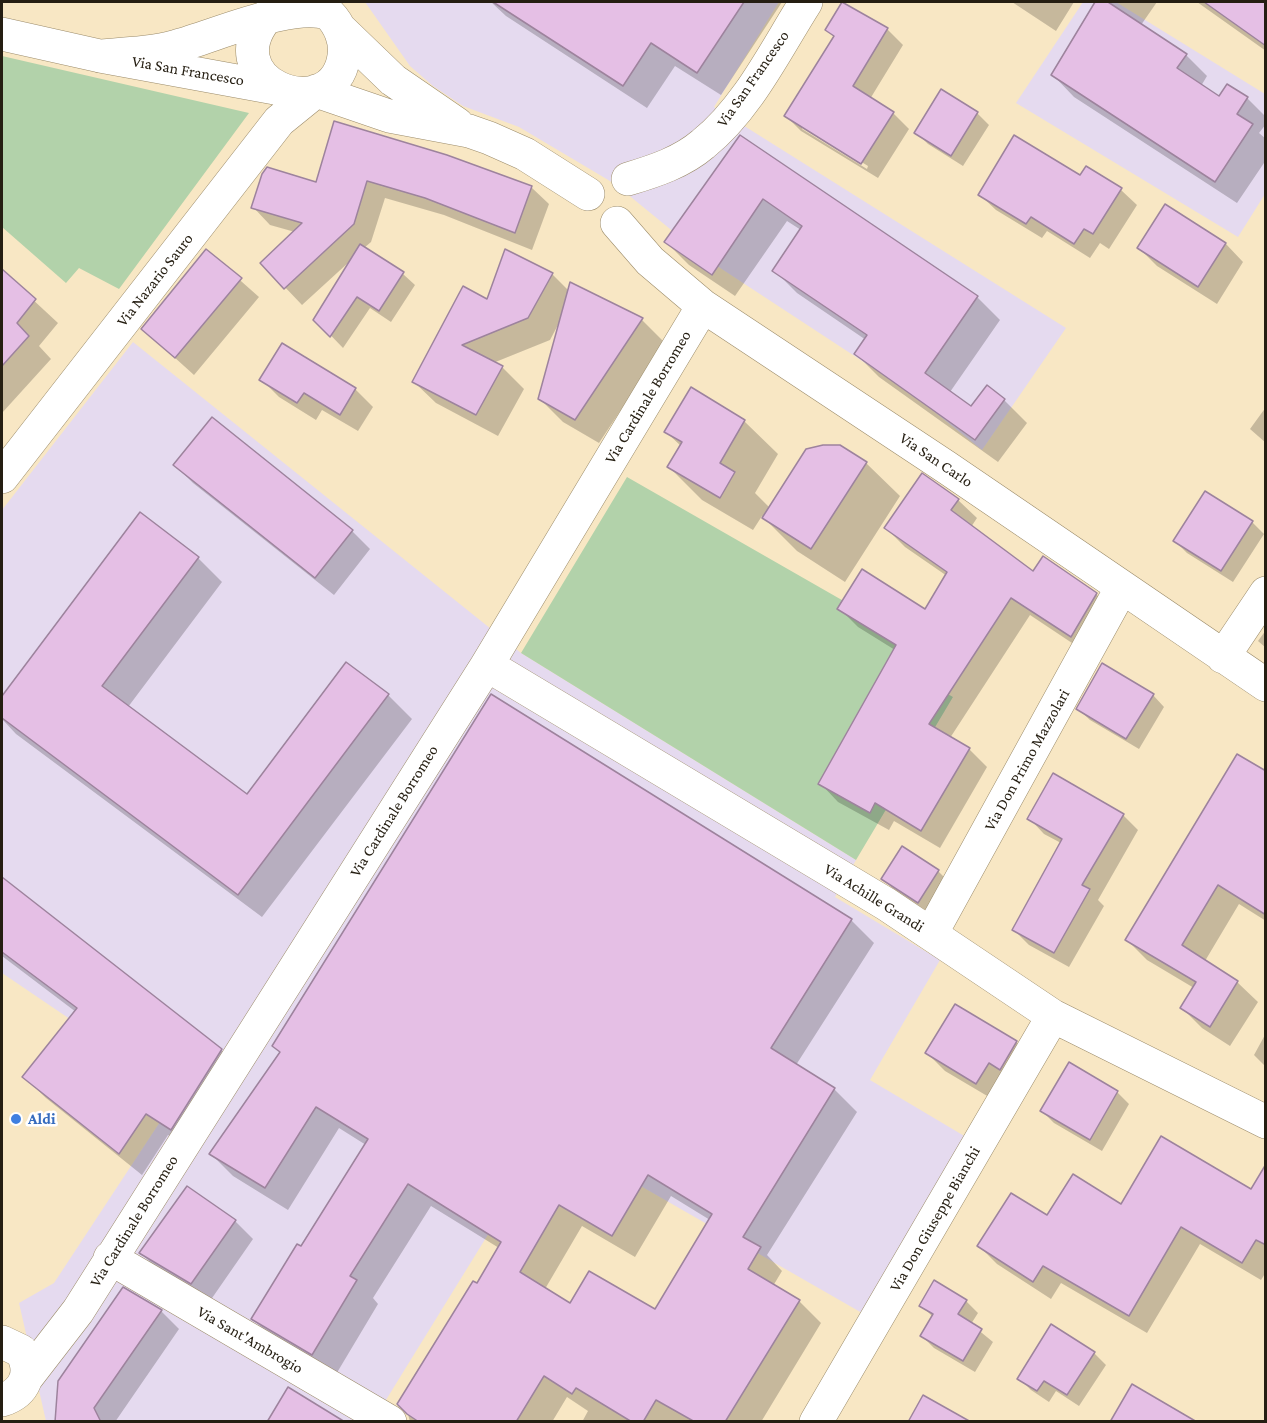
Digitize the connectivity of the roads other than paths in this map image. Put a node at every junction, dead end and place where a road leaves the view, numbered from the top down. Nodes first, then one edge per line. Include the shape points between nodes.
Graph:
1 (806, 2) edge
2 (267, 11) edge
3 (328, 14) edge
4 (2, 34) edge
5 (100, 56) junction
6 (275, 88) junction
7 (316, 91) junction
8 (468, 131) junction
9 (628, 179) junction
10 (588, 194) junction
11 (617, 223) junction
12 (703, 306) junction
13 (2, 477) edge
14 (1122, 587) junction
15 (1266, 593) edge
16 (1223, 657) junction
17 (487, 665) junction
18 (1266, 685) edge
19 (931, 934) junction
20 (1053, 1016) junction
21 (1266, 1122) edge
22 (110, 1258) junction
23 (78, 1311) junction
24 (3, 1342) edge
25 (17, 1387) edge
26 (24, 1422) edge
27 (390, 1422) edge
28 (816, 1422) edge

1 - 9 street, Via San Francesco via 720,129 681,159
2 - 3 street via 293,3 309,4
2 - 5 street, Via San Francesco via 174,47
2 - 6 street via 252,49 263,77
3 - 7 street via 345,48 343,61 329,83
3 - 8 street via 393,80
4 - 5 street, Via San Francesco
5 - 6 street, Via San Francesco
6 - 7 street via 296,94
7 - 8 street via 405,120
7 - 13 street, Via Nazario Sauro via 279,121
8 - 10 street via 525,154
9 - 10 street, Via San Francesco via 619,175 599,177
9 - 11 street via 637,200 627,219
10 - 11 street via 595,216
11 - 12 street, Via San Carlo via 650,261
12 - 14 street, Via San Carlo
12 - 17 street, Via Cardinale Borromeo
14 - 16 street, Via San Carlo
14 - 19 street, Via Don Primo Mazzolari
15 - 16 street
16 - 18 street, Via San Carlo
17 - 19 street, Via Achille Grandi
17 - 22 street, Via Cardinale Borromeo
19 - 20 street, Via Achille Grandi
20 - 21 street, Via Achille Grandi
20 - 28 street, Via Don Giuseppe Bianchi
22 - 23 street, Via Cardinale Borromeo
22 - 27 street, Via Sant'Ambrogio
23 - 24 street via 32,1335
23 - 25 street, Via Cardinale Borromeo
24 - 25 street via 21,1351 26,1359
25 - 26 street

